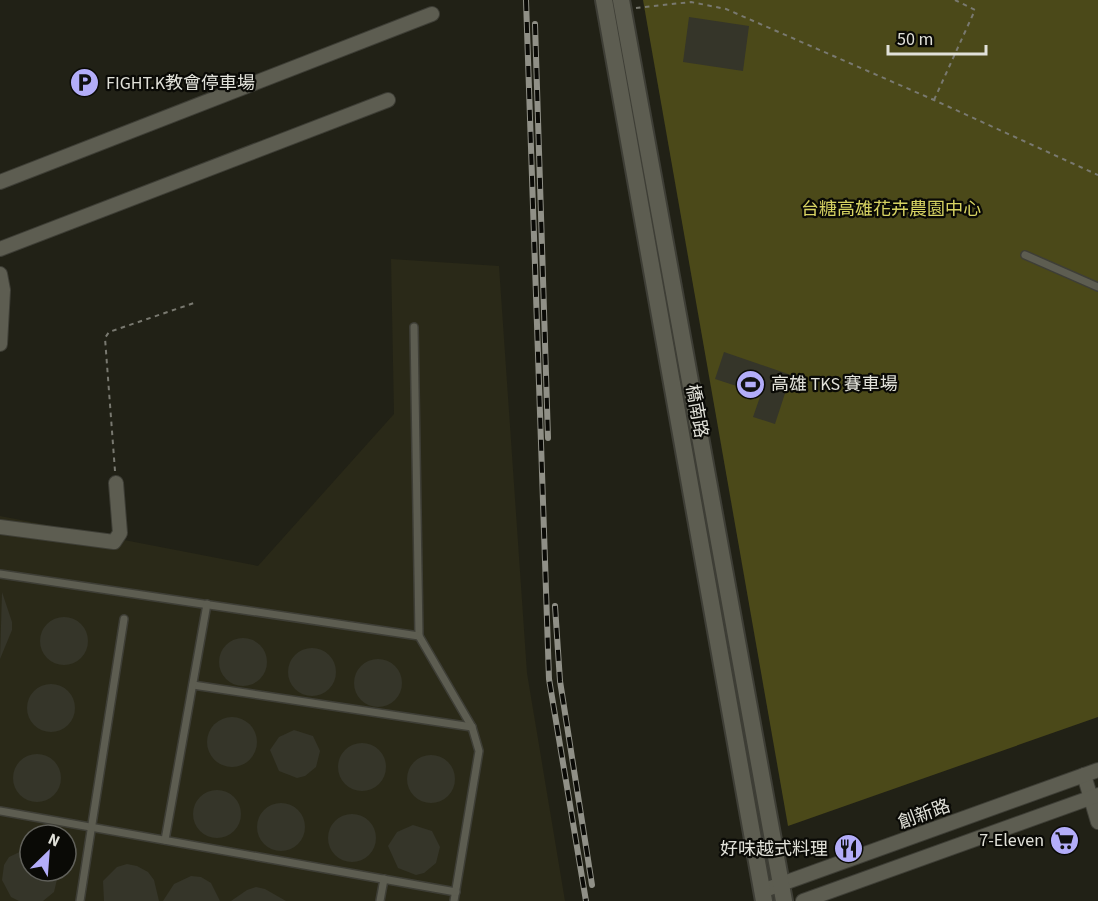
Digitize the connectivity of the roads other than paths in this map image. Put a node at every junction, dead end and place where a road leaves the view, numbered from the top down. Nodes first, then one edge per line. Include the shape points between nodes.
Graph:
1 (604, 0) edge
2 (622, 5) edge
3 (432, 14) dead end
4 (388, 100) dead end
5 (0, 182) edge
6 (0, 249) edge
7 (1025, 255) dead end
8 (0, 274) edge
9 (1098, 287) edge
10 (414, 327) dead end
11 (0, 344) edge
12 (116, 483) road end
13 (0, 527) edge
14 (0, 574) edge
15 (207, 604) junction
16 (124, 619) dead end
17 (419, 636) junction
18 (193, 685) junction
19 (472, 727) junction
20 (1098, 770) edge
21 (1084, 775) junction
22 (1094, 796) edge
23 (0, 811) edge
24 (1098, 822) edge
25 (92, 827) junction
26 (165, 840) junction
27 (384, 879) junction
28 (456, 892) junction
29 (782, 893) edge
30 (763, 896) edge
31 (80, 901) edge
32 (380, 901) edge
33 (454, 901) edge
34 (803, 901) edge

1 - 30 street, 橋南路
2 - 29 street, 橋南路
3 - 5 street
4 - 6 street
7 - 9 lane
8 - 11 street
10 - 17 lane
12 - 13 street via 120,533 114,542
14 - 15 lane
15 - 17 lane
15 - 18 lane
16 - 25 lane
17 - 19 lane
18 - 19 lane
18 - 26 lane
19 - 28 lane via 479,751
20 - 21 street, 創新路
21 - 22 street
21 - 29 street, 創新路
22 - 24 street
22 - 34 street
23 - 25 lane
25 - 26 lane
25 - 31 lane
26 - 27 lane
27 - 28 lane
27 - 32 lane
28 - 33 lane
29 - 30 street, 創新路

